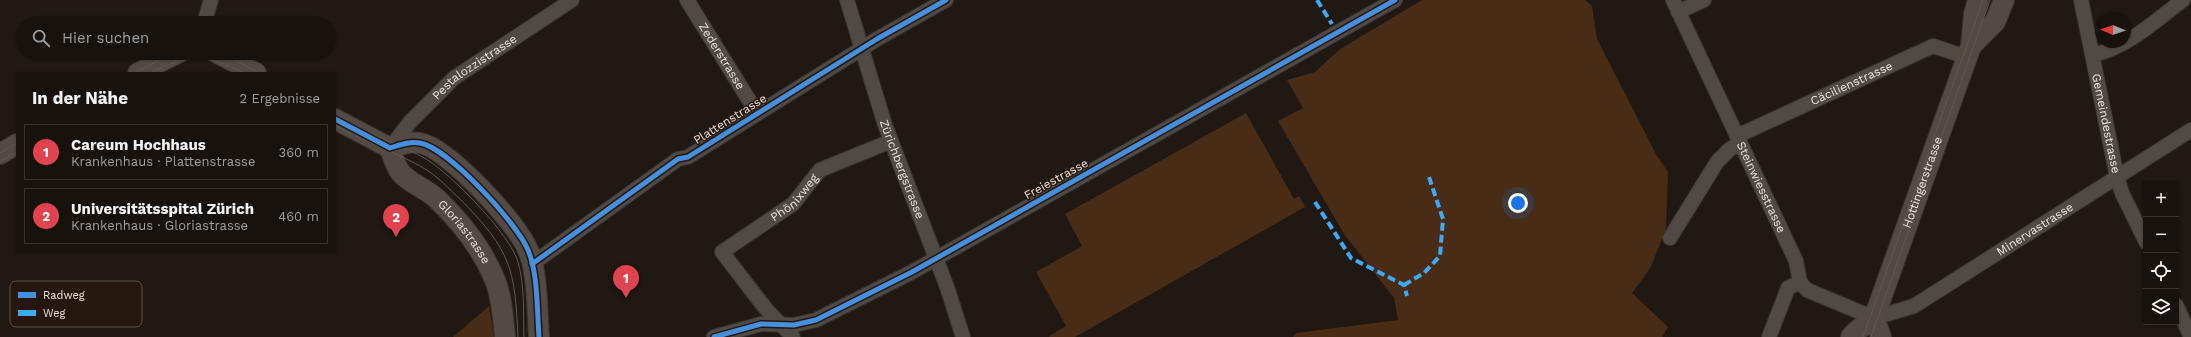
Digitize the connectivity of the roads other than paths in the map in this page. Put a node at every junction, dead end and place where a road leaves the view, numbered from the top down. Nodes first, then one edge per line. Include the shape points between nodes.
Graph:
1 (211, 0) edge
2 (572, 0) edge
3 (687, 0) edge
4 (847, 0) edge
5 (946, 0) edge
6 (1395, 0) edge
7 (1704, 0) edge
8 (1978, 0) edge
9 (2004, 0) edge
10 (2081, 0) edge
11 (2183, 0) edge
12 (1676, 6) edge
13 (206, 16) edge
14 (861, 49) junction
15 (1969, 51) junction
16 (2093, 55) junction
17 (164, 60) edge
18 (231, 60) edge
19 (140, 72) edge
20 (254, 72) edge
21 (757, 113) junction
22 (336, 120) edge
23 (2191, 130) edge
24 (1738, 140) junction
25 (891, 141) junction
26 (16, 145) edge
27 (390, 148) junction
28 (0, 154) edge
29 (2117, 177) junction
30 (2143, 236) edge
31 (1670, 238) dead end
32 (934, 259) junction
33 (532, 264) junction
34 (1800, 282) junction
35 (2179, 311) edge
36 (1874, 318) junction
37 (780, 323) junction
38 (505, 337) edge
39 (540, 337) edge
40 (714, 337) edge
41 (793, 337) edge
42 (963, 337) edge
43 (1769, 337) edge
44 (1852, 337) edge
45 (1881, 337) edge
46 (1884, 337) edge
47 (2191, 337) edge

1 - 13 street
2 - 27 street, Pestalozzistrasse via 454,78 410,122
3 - 21 street, Zederstrasse
4 - 14 street, Zürichbergstrasse
5 - 14 street, Plattenstrasse
6 - 32 street, Freiestrasse
7 - 12 street
8 - 15 street, Hottingerstrasse
9 - 15 street, Hottingerstrasse via 1995,22
10 - 16 street, Gemeindestrasse
11 - 16 street via 2122,45 2108,52
12 - 24 street, Steinwiesstrasse
14 - 21 street, Plattenstrasse
14 - 25 street, Zürichbergstrasse
15 - 24 street, Cäcilienstrasse via 1933,46
15 - 36 street, Hottingerstrasse
16 - 29 street, Gemeindestrasse
17 - 19 street
18 - 20 street
21 - 33 street, Plattenstrasse via 688,157 678,159
22 - 27 street
23 - 29 street, Minervastrasse
24 - 31 street, Cäcilienstrasse via 1717,162
24 - 34 street, Steinwiesstrasse via 1796,261
25 - 32 street, Zürichbergstrasse
25 - 37 street, Phönixweg via 820,170 794,204 722,252
26 - 28 street
27 - 33 street via 407,143 420,143 433,148 456,166 507,217 523,240
27 - 38 street, Gloriastrasse via 401,174 434,196 450,212 470,236 485,260 498,290
29 - 30 street, Gemeindestrasse
29 - 36 street, Minervastrasse via 1914,306
32 - 37 street, Freiestrasse via 816,320 794,325
32 - 42 street, Zürichbergstrasse via 947,287
33 - 39 street
34 - 36 street via 1807,290
34 - 43 street via 1788,288
35 - 47 street
36 - 44 street via 1855,331
36 - 45 street
36 - 46 street
37 - 40 street, Freiestrasse via 761,324
37 - 41 street

